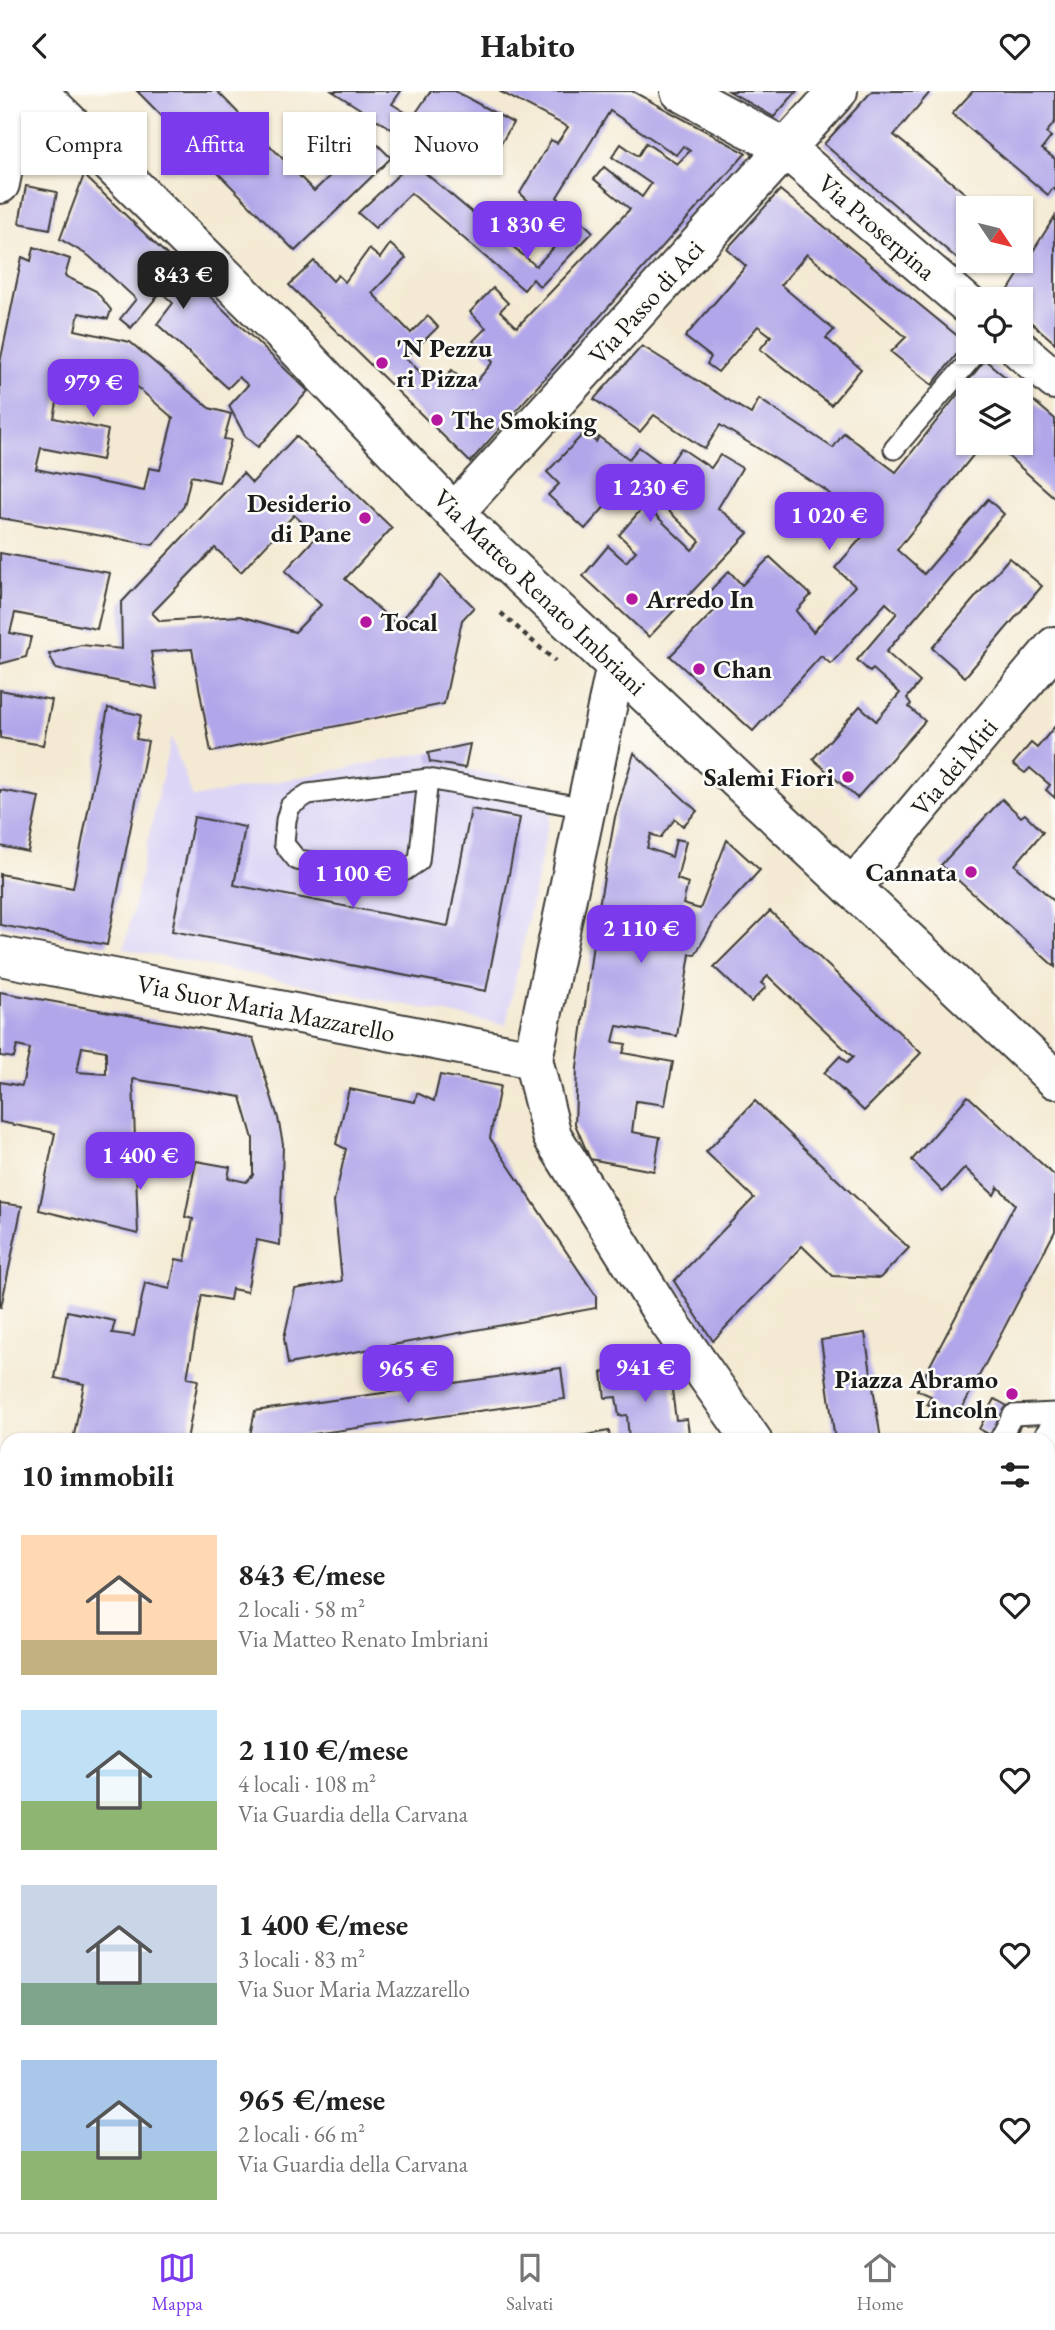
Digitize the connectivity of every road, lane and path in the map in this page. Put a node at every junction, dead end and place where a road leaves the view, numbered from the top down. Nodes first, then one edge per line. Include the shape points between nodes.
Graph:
1 (18, 91) edge
2 (37, 91) edge
3 (680, 91) edge
4 (838, 91) edge
5 (785, 148) junction
6 (0, 184) edge
7 (956, 295) edge
8 (1033, 361) edge
9 (967, 364) edge
10 (1055, 380) edge
11 (894, 449) dead end
12 (454, 513) junction
13 (500, 613) dead end
14 (1055, 646) edge
15 (616, 665) junction
16 (563, 668) dead end
17 (428, 779) junction
18 (586, 808) junction
19 (852, 888) junction
20 (0, 956) edge
21 (533, 1059) junction
22 (1055, 1079) edge
23 (1055, 1413) edge
24 (747, 1433) edge
25 (1003, 1433) edge

1 - 6 street
2 - 12 street, Via Matteo Renato Imbriani via 292,343
3 - 5 street, Via Proserpina
4 - 5 street, Via Passo di Aci
5 - 7 street, Via Proserpina
5 - 12 street, Via Passo di Aci
8 - 10 street
9 - 11 lane
12 - 15 street, Via Matteo Renato Imbriani
13 - 16 path
14 - 19 street, Via dei Miti
15 - 18 street
15 - 19 street, Via Matteo Renato Imbriani
17 - 17 lane via 308,794 290,806 284,845 297,860 404,871 419,861
17 - 18 lane
18 - 21 street
19 - 22 street, Via Matteo Renato Imbriani
20 - 21 street, Via Suor Maria Mazzarello
21 - 24 street via 552,1136 662,1312
23 - 25 lane via 1013,1415

